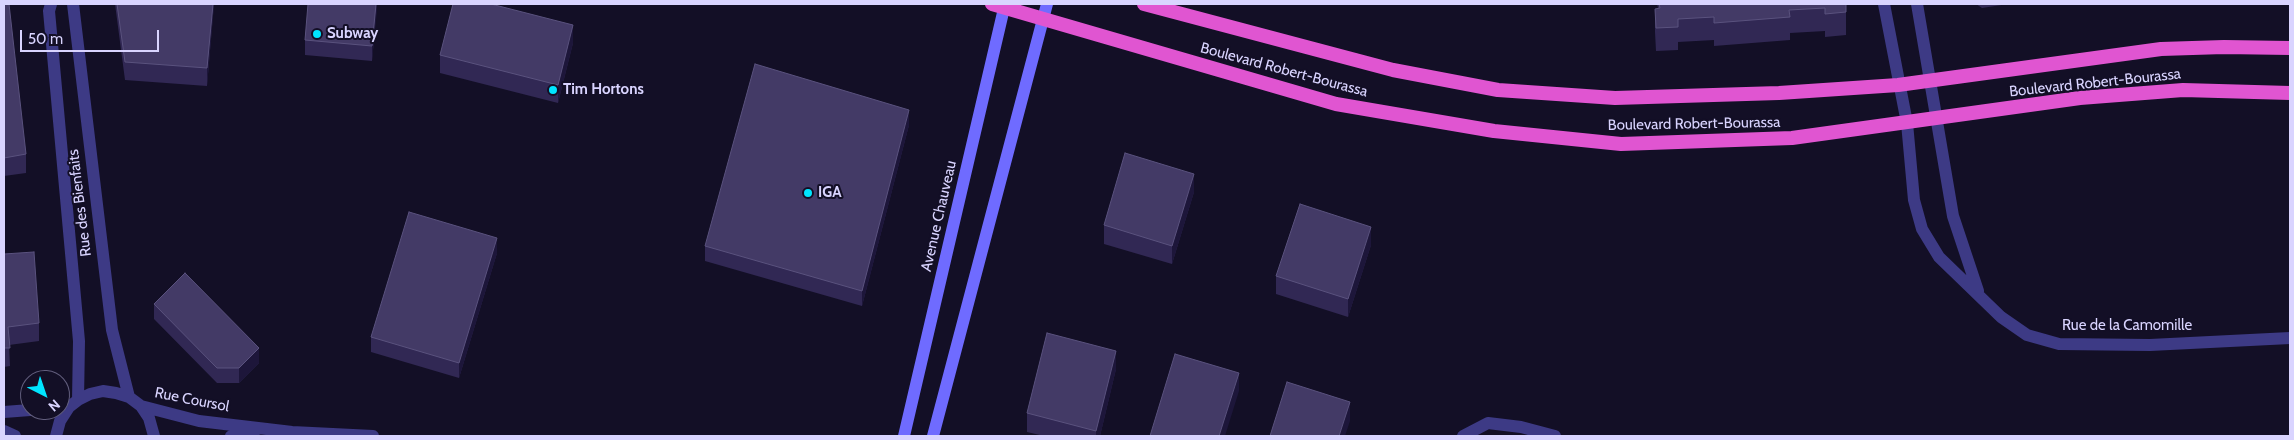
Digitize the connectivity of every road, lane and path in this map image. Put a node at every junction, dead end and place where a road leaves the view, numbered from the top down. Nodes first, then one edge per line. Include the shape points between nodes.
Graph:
1 (51, 4) edge
2 (73, 4) edge
3 (1047, 4) edge
4 (1144, 4) edge
5 (1884, 4) edge
6 (1917, 4) edge
7 (1000, 5) edge
8 (1043, 19) junction
9 (2290, 48) edge
10 (1929, 80) junction
11 (1898, 84) junction
12 (2290, 93) edge
13 (1937, 118) junction
14 (1907, 123) junction
15 (1979, 294) junction
16 (2290, 338) edge
17 (129, 397) junction
18 (70, 399) edge
19 (70, 404) edge
20 (140, 406) junction
21 (20, 411) edge
22 (4, 412) edge
23 (61, 420) edge
24 (268, 429) junction
25 (4, 432) edge
26 (16, 436) edge
27 (56, 436) edge
28 (154, 436) edge
29 (231, 436) edge
30 (372, 436) edge
31 (904, 436) edge
32 (933, 436) edge
33 (1463, 436) edge
34 (1555, 436) edge

1 - 18 street, Rue des Bienfaits via 79,341
2 - 17 street, Rue des Bienfaits via 112,330
3 - 8 main road
4 - 11 highway, Boulevard Robert-Bourassa via 1393,70 1498,90 1615,98 1779,93
5 - 11 street, Rue de la Camomille
6 - 10 street, Rue de la Camomille
7 - 8 highway, Boulevard Robert-Bourassa
7 - 31 main road, Avenue Chauveau
8 - 14 highway, Boulevard Robert-Bourassa via 1336,104 1494,132 1631,144 1792,138
8 - 32 main road
9 - 10 highway, Boulevard Robert-Bourassa via 2161,50
10 - 11 highway, Boulevard Robert-Bourassa
10 - 13 street, Rue de la Camomille
11 - 14 street, Rue de la Camomille
12 - 13 highway, Boulevard Robert-Bourassa via 2184,90 2080,98
13 - 14 highway, Boulevard Robert-Bourassa
13 - 15 street, Rue de la Camomille via 1953,216
14 - 15 street, Rue de la Camomille via 1914,200 1922,229 1939,257
15 - 16 street, Rue de la Camomille via 2001,317 2027,335 2059,344 2150,345
17 - 19 street via 103,392 90,394
17 - 20 street
20 - 24 street, Rue Coursol via 199,421
20 - 28 street via 149,418
21 - 22 street
23 - 27 street
24 - 29 street, Rue Coursol
24 - 30 street, Rue Coursol
25 - 26 street
33 - 34 street via 1488,422

